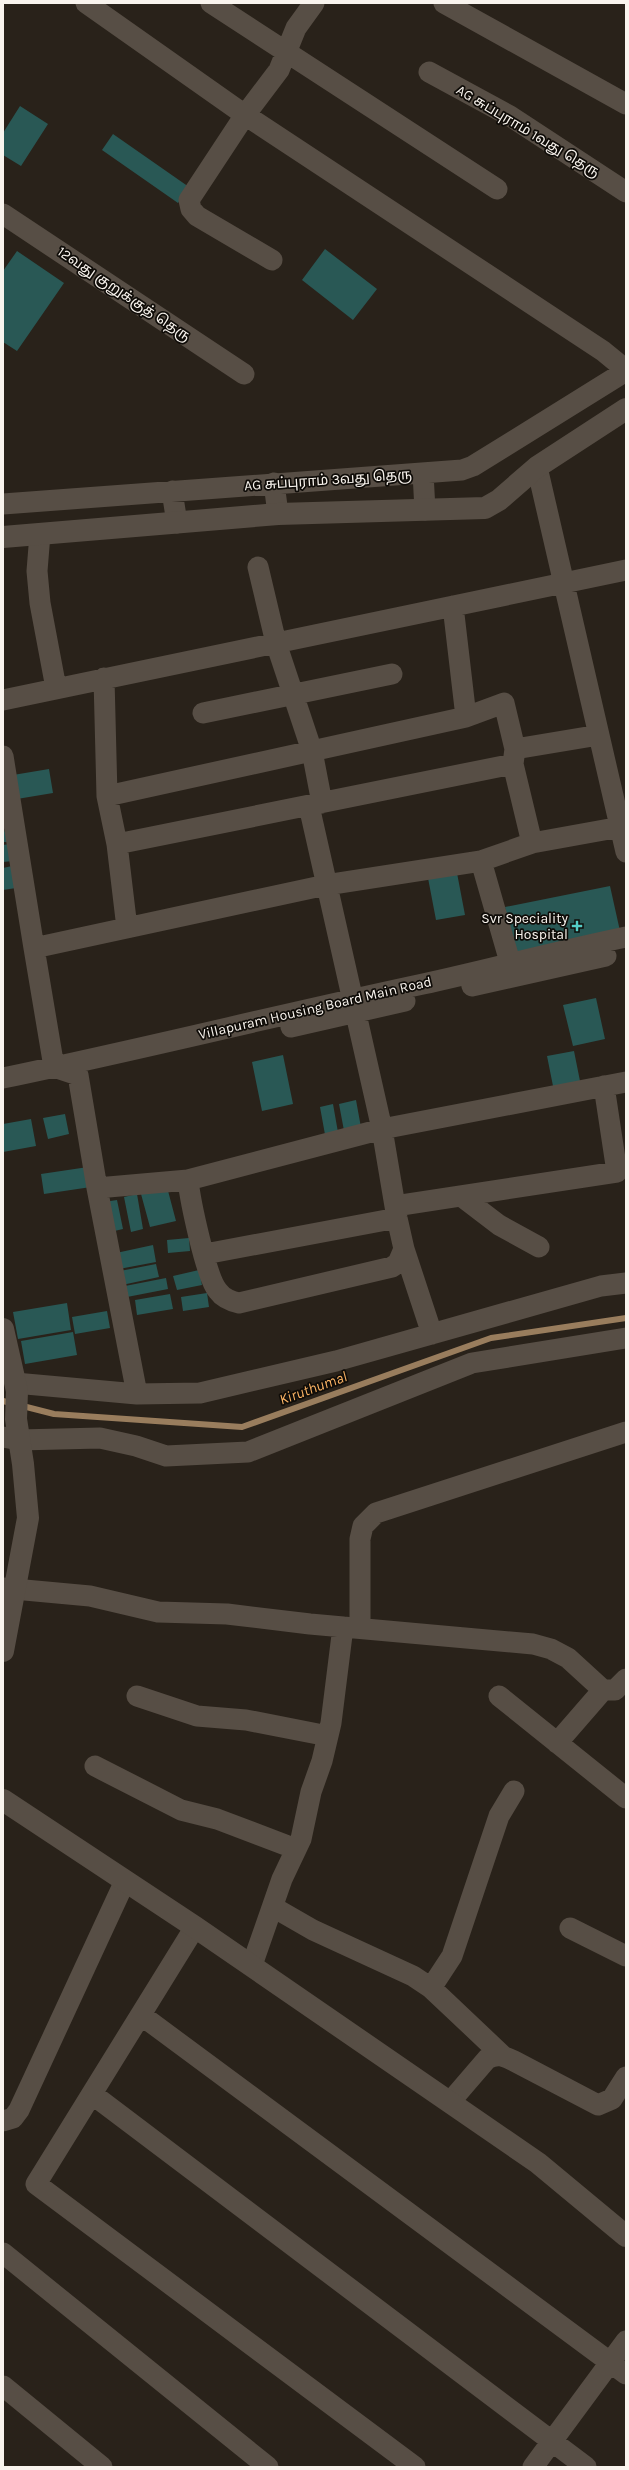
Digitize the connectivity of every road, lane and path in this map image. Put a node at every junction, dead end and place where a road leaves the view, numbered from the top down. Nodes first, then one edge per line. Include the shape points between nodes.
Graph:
1 (86, 3) edge
2 (211, 3) edge
3 (314, 3) edge
4 (444, 3) edge
5 (287, 52) junction
6 (429, 72) dead end
7 (626, 104) edge
8 (245, 115) junction
9 (497, 189) dead end
10 (626, 192) edge
11 (3, 214) edge
12 (272, 260) dead end
13 (626, 371) edge
14 (244, 374) dead end
15 (626, 409) edge
16 (538, 467) junction
17 (424, 490) junction
18 (275, 497) junction
19 (3, 504) edge
20 (174, 506) junction
21 (40, 534) junction
22 (3, 537) edge
23 (258, 567) dead end
24 (626, 570) edge
25 (564, 583) junction
26 (453, 606) junction
27 (276, 643) junction
28 (392, 674) dead end
29 (104, 678) junction
30 (56, 688) junction
31 (292, 695) junction
32 (3, 700) edge
33 (203, 713) dead end
34 (466, 717) junction
35 (599, 735) junction
36 (312, 751) junction
37 (3, 756) edge
38 (514, 756) junction
39 (107, 796) junction
40 (316, 804) junction
41 (623, 827) edge
42 (532, 843) junction
43 (117, 844) junction
44 (626, 852) edge
45 (481, 861) junction
46 (326, 885) junction
47 (127, 928) junction
48 (626, 937) edge
49 (34, 948) junction
50 (626, 951) edge
51 (510, 962) junction
52 (353, 1005) junction
53 (54, 1067) junction
54 (78, 1075) junction
55 (3, 1078) edge
56 (626, 1082) edge
57 (604, 1086) junction
58 (3, 1092) edge
59 (382, 1129) junction
60 (621, 1170) edge
61 (188, 1180) junction
62 (97, 1188) junction
63 (462, 1196) junction
64 (396, 1212) junction
65 (539, 1247) dead end
66 (404, 1249) junction
67 (205, 1254) junction
68 (626, 1283) edge
69 (3, 1329) edge
70 (432, 1334) junction
71 (626, 1338) edge
72 (16, 1387) junction
73 (137, 1394) junction
74 (13, 1432) edge
75 (626, 1432) edge
76 (9, 1589) edge
77 (352, 1627) junction
78 (3, 1650) edge
79 (626, 1678) edge
80 (603, 1690) junction
81 (137, 1696) dead end
82 (499, 1696) dead end
83 (328, 1736) junction
84 (557, 1743) junction
85 (95, 1766) dead end
86 (514, 1791) dead end
87 (626, 1798) edge
88 (3, 1800) edge
89 (296, 1849) junction
90 (125, 1880) junction
91 (273, 1907) junction
92 (195, 1927) junction
93 (570, 1928) dead end
94 (626, 1956) edge
95 (252, 1965) junction
96 (430, 1988) junction
97 (141, 2015) junction
98 (503, 2056) junction
99 (626, 2077) edge
100 (92, 2094) junction
101 (450, 2102) junction
102 (3, 2121) edge
103 (626, 2236) edge
104 (3, 2253) edge
105 (626, 2341) edge
106 (618, 2368) edge
107 (3, 2386) edge
108 (552, 2441) junction
109 (102, 2467) edge
110 (268, 2467) edge
111 (415, 2467) edge
112 (533, 2467) edge
113 (586, 2467) edge

1 - 8 street
2 - 5 street
3 - 5 street via 296,28
4 - 7 street
5 - 8 street via 279,70
5 - 9 street
6 - 10 street, AG சுப்புராம் 1வது தெரு via 510,116
8 - 12 street via 189,200 191,208 198,216
8 - 13 street via 603,351
11 - 14 street, 12வது குறுக்குத் தெரு
13 - 17 street, AG சுப்புராம் 3வது தெரு via 473,466
15 - 16 street
16 - 17 street via 500,500 485,508
16 - 25 street
17 - 18 street
17 - 18 street, AG சுப்புராம் 3வது தெரு
18 - 20 street
18 - 20 street, AG சுப்புராம் 3வது தெரு
19 - 20 street, AG சுப்புராம் 3வது தெரு
20 - 21 street
21 - 22 street
21 - 30 street via 37,571 39,596
23 - 27 street
24 - 25 street
25 - 26 street
25 - 35 street
26 - 27 street
26 - 34 street
27 - 29 street
27 - 31 street
28 - 31 street
29 - 30 street
29 - 39 street
30 - 32 street
31 - 33 street
31 - 36 street
34 - 36 street
34 - 38 street via 504,703
35 - 38 street
35 - 41 street
36 - 39 street
36 - 40 street
37 - 49 street
38 - 40 street
38 - 42 street
39 - 43 street
40 - 43 street
40 - 46 street
41 - 42 street
41 - 44 street
42 - 45 street
43 - 47 street
45 - 46 street
45 - 51 street
46 - 47 street
46 - 52 street
47 - 49 street
48 - 51 street, Villapuram Housing Board Main Road
49 - 53 street
50 - 52 street, Villapuram Housing Board Main Road
51 - 52 street, Villapuram Housing Board Main Road
52 - 53 street, Villapuram Housing Board Main Road
52 - 54 street, Villapuram Housing Board Main Road
52 - 59 street
53 - 54 street
53 - 55 street, Villapuram Housing Board Main Road
54 - 58 street, Villapuram Housing Board Main Road
54 - 62 street
56 - 57 street
57 - 59 street
57 - 60 street
59 - 61 street
59 - 64 street
60 - 63 street
61 - 62 street
61 - 67 street via 191,1203
62 - 73 street
63 - 64 street
63 - 65 street via 499,1225
64 - 66 street
64 - 67 street
66 - 67 street via 398,1263 392,1267 239,1303 230,1301 216,1290
66 - 70 street
68 - 70 street via 601,1286
69 - 72 street
70 - 73 street via 336,1361 200,1393
71 - 74 street via 472,1363 248,1452 166,1456 100,1438
72 - 73 street
72 - 74 street
74 - 76 street via 28,1518
75 - 77 street via 376,1513 363,1526 360,1539
76 - 77 street via 90,1596 158,1612 227,1614
76 - 78 street
77 - 80 street via 533,1644 551,1649 568,1658
77 - 83 street via 338,1674
79 - 80 street via 615,1690
80 - 84 street
81 - 83 street via 197,1716 246,1720
82 - 84 street
83 - 89 street via 301,1839
84 - 87 street
85 - 89 street via 181,1810 217,1819
86 - 96 street via 499,1816 452,1956
88 - 90 street
89 - 91 street
90 - 92 street
90 - 102 street via 19,2110 13,2118
91 - 95 street
91 - 96 street via 313,1930 413,1976
92 - 95 street
92 - 97 street
93 - 94 street
95 - 101 street
96 - 98 street
97 - 100 street
97 - 106 street
98 - 99 street via 598,2104 612,2099
98 - 101 street via 495,2055 487,2059
100 - 108 street
100 - 111 street via 36,2184
101 - 103 street via 538,2163
104 - 110 street
105 - 106 street
106 - 108 street
107 - 109 street
108 - 112 street
108 - 113 street

